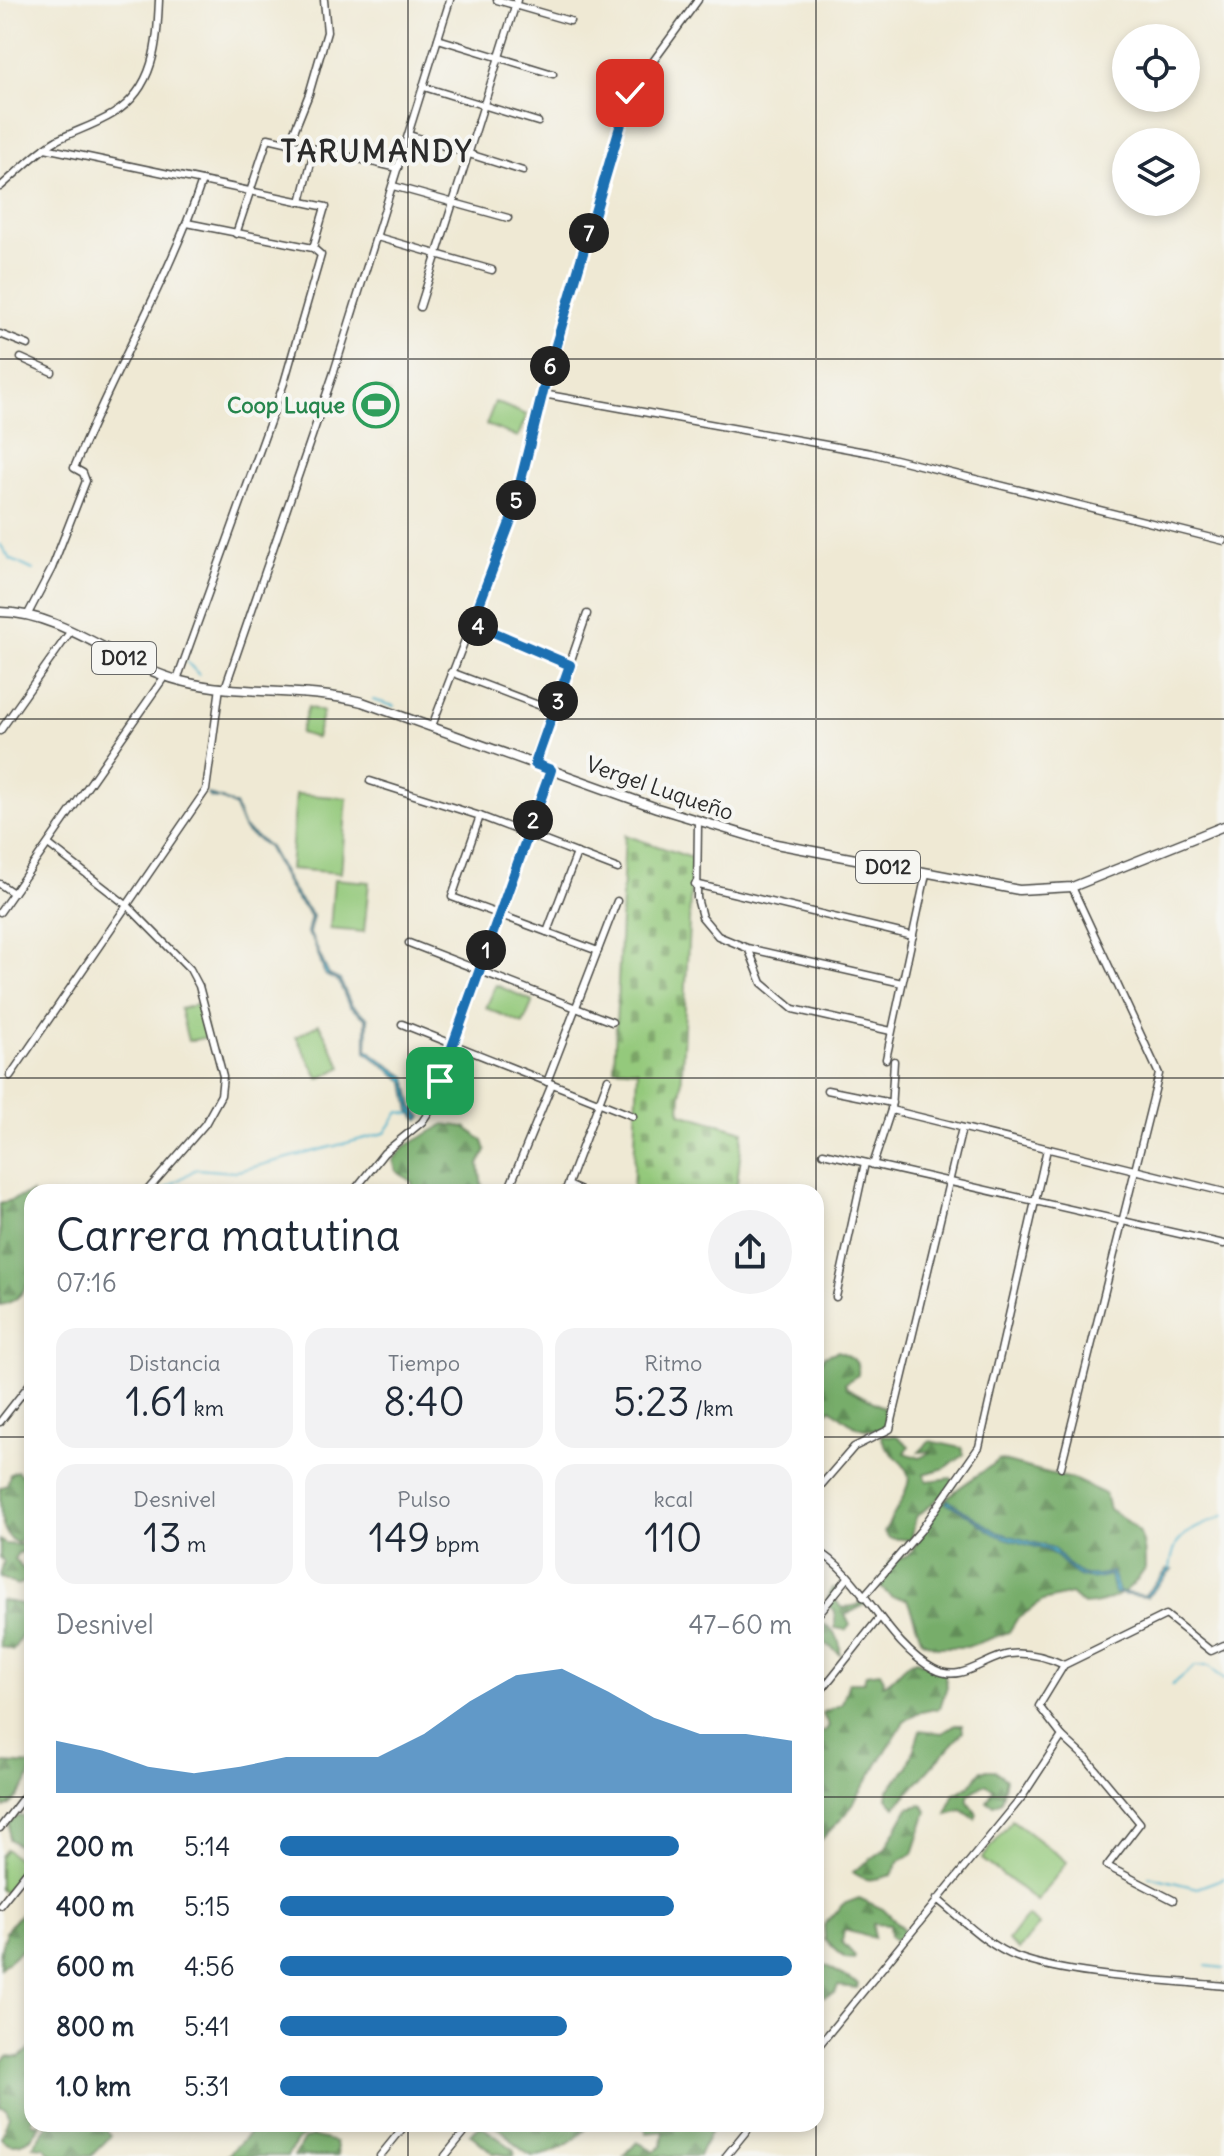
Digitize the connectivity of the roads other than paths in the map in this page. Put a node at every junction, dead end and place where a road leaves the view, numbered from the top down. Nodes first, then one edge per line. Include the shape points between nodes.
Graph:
1 (159, 0) edge
2 (324, 0) edge
3 (450, 0) edge
4 (497, 0) edge
5 (698, 0) edge
6 (516, 3) edge
7 (570, 21) dead end
8 (438, 39) junction
9 (499, 57) junction
10 (553, 74) dead end
11 (424, 87) junction
12 (484, 105) junction
13 (538, 122) dead end
14 (409, 135) junction
15 (289, 144) junction
16 (45, 148) junction
17 (314, 151) junction
18 (468, 154) junction
19 (398, 168) junction
20 (523, 171) dead end
21 (202, 181) junction
22 (393, 186) junction
23 (0, 187) edge
24 (250, 192) junction
25 (301, 202) junction
26 (453, 203) junction
27 (508, 218) dead end
28 (187, 223) junction
29 (236, 234) junction
30 (377, 237) junction
31 (313, 248) junction
32 (437, 254) junction
33 (492, 270) dead end
34 (420, 307) dead end
35 (0, 334) edge
36 (28, 345) dead end
37 (21, 358) dead end
38 (52, 372) dead end
39 (543, 394) junction
40 (1224, 541) edge
41 (0, 612) edge
42 (28, 614) junction
43 (587, 614) dead end
44 (472, 623) junction
45 (70, 632) junction
46 (570, 665) junction
47 (451, 672) junction
48 (165, 676) junction
49 (177, 680) junction
50 (222, 688) junction
51 (554, 711) junction
52 (434, 723) junction
53 (0, 731) edge
54 (535, 764) junction
55 (551, 770) junction
56 (370, 781) dead end
57 (480, 816) junction
58 (698, 822) junction
59 (1224, 826) edge
60 (528, 834) junction
61 (48, 844) junction
62 (577, 853) junction
63 (618, 869) dead end
64 (926, 874) junction
65 (0, 884) edge
66 (695, 884) junction
67 (1072, 887) junction
68 (13, 893) junction
69 (617, 901) dead end
70 (129, 907) junction
71 (0, 912) edge
72 (499, 914) junction
73 (547, 932) junction
74 (913, 936) junction
75 (409, 943) dead end
76 (747, 948) junction
77 (598, 951) junction
78 (479, 970) junction
79 (902, 983) junction
80 (577, 1008) junction
81 (612, 1022) dead end
82 (402, 1024) dead end
83 (891, 1031) junction
84 (453, 1044) junction
85 (886, 1059) dead end
86 (894, 1061) dead end
87 (10, 1076) dead end
88 (608, 1079) dead end
89 (550, 1083) junction
90 (827, 1090) dead end
91 (599, 1102) junction
92 (891, 1107) junction
93 (633, 1116) dead end
94 (962, 1128) junction
95 (1047, 1149) junction
96 (823, 1153) dead end
97 (869, 1164) junction
98 (1132, 1170) junction
99 (949, 1182) junction
100 (153, 1184) edge
101 (359, 1184) edge
102 (511, 1184) edge
103 (568, 1184) edge
104 (1224, 1192) edge
105 (1035, 1201) junction
106 (1120, 1221) junction
107 (1224, 1244) edge
108 (836, 1297) dead end
109 (24, 1391) edge
110 (0, 1422) edge
111 (1061, 1467) dead end
112 (824, 1482) edge
113 (824, 1557) edge
114 (847, 1579) junction
115 (863, 1597) junction
116 (824, 1607) edge
117 (879, 1618) junction
118 (1224, 1645) edge
119 (1064, 1665) junction
120 (824, 1687) edge
121 (1062, 1736) junction
122 (24, 1796) edge
123 (0, 1828) edge
124 (24, 1875) edge
125 (937, 1899) junction
126 (1173, 1900) dead end
127 (0, 1905) edge
128 (1224, 1986) edge
129 (824, 2039) edge
130 (400, 2132) edge
131 (464, 2132) edge
132 (746, 2132) edge
133 (380, 2156) edge
134 (445, 2156) edge
135 (726, 2156) edge

1 - 16 street via 157,52 138,89 112,114
2 - 15 street via 327,32
3 - 8 street
4 - 6 street
5 - 39 street via 630,93
6 - 7 street
6 - 9 street
8 - 9 street
8 - 11 street
9 - 10 street
9 - 12 street
11 - 12 street
11 - 14 street
12 - 13 street
12 - 18 street
14 - 18 street
14 - 19 street
15 - 17 street
15 - 24 street via 268,138
16 - 21 street
16 - 23 street
17 - 19 street
17 - 25 street
18 - 20 street
18 - 26 street
19 - 22 street
21 - 24 street
21 - 28 street
22 - 26 street
22 - 30 street
24 - 25 street
24 - 29 street
25 - 31 street via 326,207
26 - 27 street
26 - 32 street
28 - 29 street
28 - 42 street via 74,468 86,481
29 - 31 street
30 - 32 street
30 - 50 street
31 - 49 street via 321,255 318,274 293,356
32 - 33 street
32 - 34 street
35 - 36 street
37 - 38 street
39 - 40 street via 871,453
39 - 44 street via 511,520
41 - 42 main road, Vergel Luqueño / D012
42 - 45 main road, Vergel Luqueño / D012
43 - 46 street
44 - 46 street
44 - 47 street
45 - 48 main road, Vergel Luqueño / D012
45 - 53 street
46 - 51 street
47 - 51 street
47 - 52 street
48 - 49 main road, Vergel Luqueño / D012
48 - 61 street
49 - 50 main road, Vergel Luqueño / D012
50 - 52 main road, Vergel Luqueño / D012 via 346,698
50 - 70 street via 206,790
51 - 54 street
52 - 54 main road, Vergel Luqueño / D012
54 - 55 main road, Vergel Luqueño / D012
55 - 58 main road, Vergel Luqueño / D012
55 - 60 street
56 - 57 street
57 - 60 street
57 - 72 street via 452,897
58 - 64 main road, Vergel Luqueño / D012
58 - 66 street
59 - 67 main road, Vergel Luqueño / D012
60 - 62 street
60 - 72 street
61 - 68 street
61 - 70 street
62 - 63 street
62 - 73 street
64 - 67 main road, Vergel Luqueño / D012 via 1019,890
64 - 74 street
65 - 68 street
66 - 74 street
66 - 76 street via 699,911 713,932
67 - 98 street via 1159,1068
68 - 71 street
69 - 77 street
70 - 87 street
70 - 100 street via 196,978 223,1076 218,1103 205,1124
72 - 73 street
72 - 78 street
73 - 77 street
74 - 79 street
75 - 78 street
76 - 79 street
76 - 83 street via 762,983 793,1009
77 - 80 street
78 - 80 street
78 - 84 street
79 - 83 street
80 - 81 street
80 - 89 street
82 - 84 street
83 - 85 street
84 - 89 street
84 - 101 street via 426,1117 384,1153
86 - 92 street
88 - 91 street
89 - 91 street
89 - 102 street
90 - 92 street
91 - 93 street
91 - 103 street
92 - 94 street
92 - 97 street
94 - 95 street
94 - 99 street
95 - 98 street
95 - 105 street
96 - 97 street
97 - 99 street
97 - 108 street
98 - 104 street
98 - 106 street
99 - 105 street
99 - 112 street via 890,1429 854,1447
105 - 106 street
105 - 115 street via 979,1447 921,1530
106 - 107 street
106 - 111 street
109 - 110 street
113 - 114 street
114 - 115 street
114 - 116 street
115 - 117 street
117 - 119 street via 910,1651 944,1673 963,1672 1014,1654
117 - 120 street
118 - 119 street via 1211,1651 1166,1615
119 - 121 street via 1039,1706
121 - 125 street via 1022,1797
121 - 126 street via 1140,1823 1107,1866
122 - 123 street
124 - 127 street
125 - 128 street via 993,1945 1015,1956
125 - 129 street
130 - 133 street
131 - 134 street
132 - 135 street

